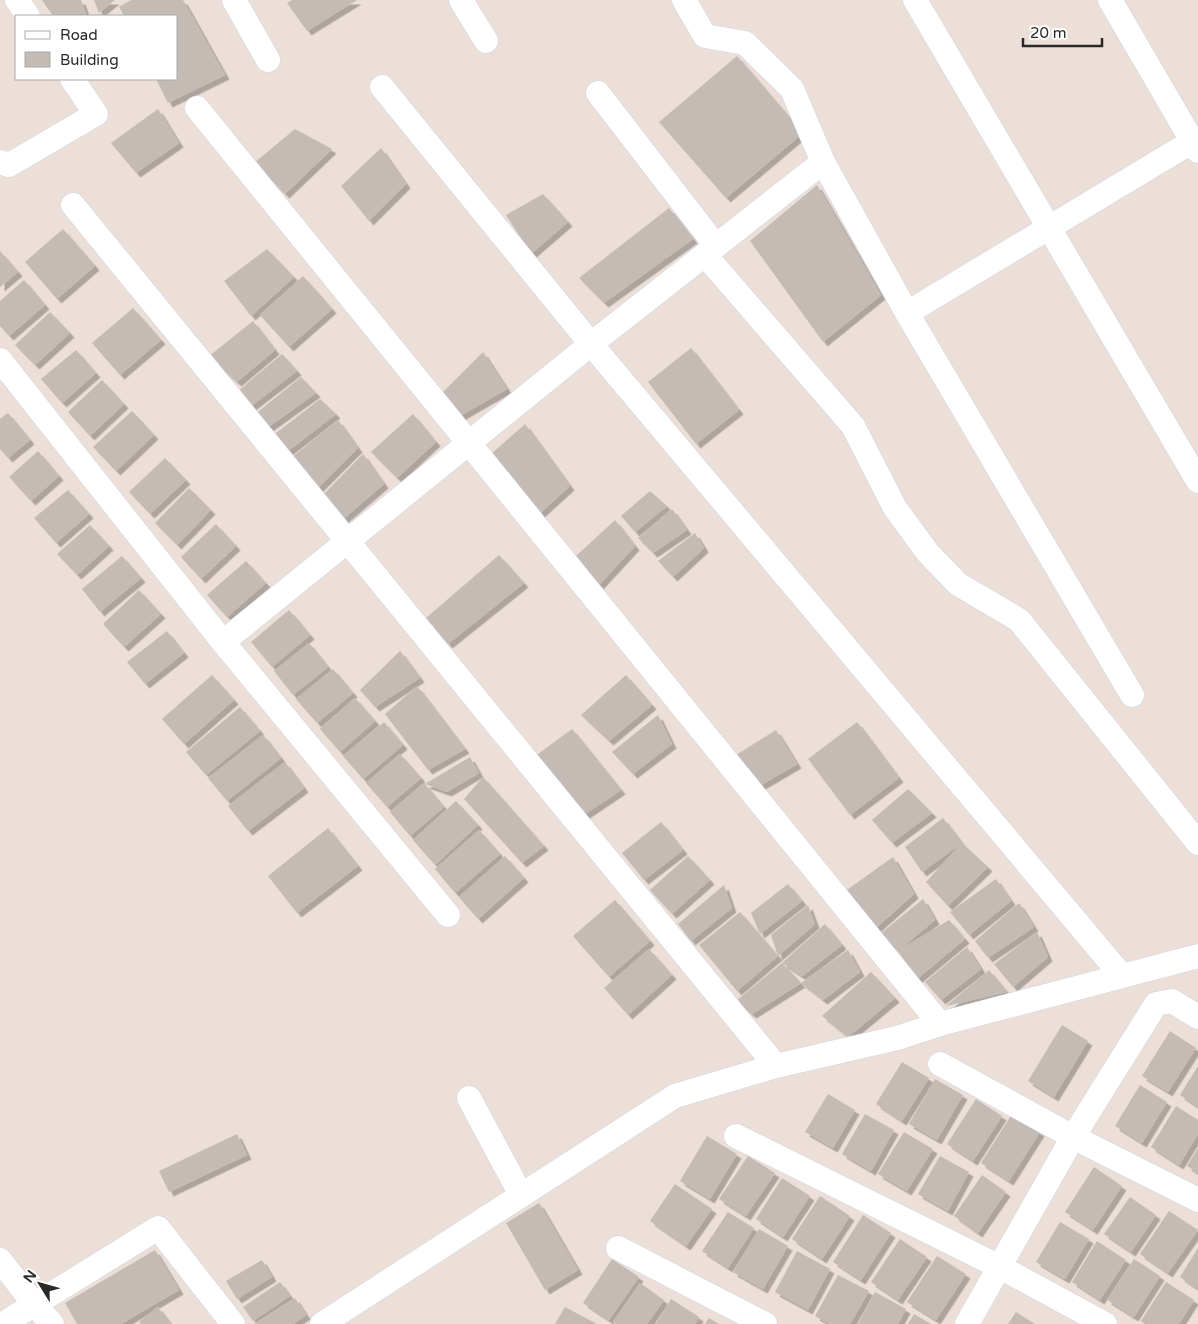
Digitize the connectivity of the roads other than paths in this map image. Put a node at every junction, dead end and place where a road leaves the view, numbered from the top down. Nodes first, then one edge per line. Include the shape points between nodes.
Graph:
1 (17, 0) edge
2 (234, 0) edge
3 (461, 0) edge
4 (684, 0) edge
5 (915, 0) edge
6 (1110, 0) edge
7 (27, 15) edge
8 (486, 41) dead end
9 (268, 60) dead end
10 (73, 80) edge
11 (382, 87) dead end
12 (598, 93) dead end
13 (197, 108) dead end
14 (1196, 144) edge
15 (0, 162) edge
16 (823, 162) junction
17 (73, 204) dead end
18 (1048, 228) junction
19 (710, 250) junction
20 (907, 312) junction
21 (590, 344) junction
22 (0, 360) edge
23 (469, 443) junction
24 (1198, 481) edge
25 (348, 541) junction
26 (223, 642) junction
27 (1132, 695) dead end
28 (1198, 843) edge
29 (448, 914) dead end
30 (1198, 956) edge
31 (1122, 976) junction
32 (1198, 1017) edge
33 (940, 1024) junction
34 (940, 1064) dead end
35 (776, 1066) junction
36 (469, 1098) dead end
37 (736, 1136) dead end
38 (1073, 1137) junction
39 (521, 1196) junction
40 (1198, 1200) edge
41 (618, 1248) dead end
42 (0, 1260) edge
43 (1000, 1267) junction
44 (34, 1304) junction
45 (4, 1324) edge
46 (52, 1324) edge
47 (233, 1324) edge
48 (322, 1324) edge
49 (765, 1324) edge
50 (967, 1324) edge
51 (1105, 1324) edge

1 - 7 street
2 - 9 street
3 - 8 street
4 - 16 street via 705,36 745,43 792,89
5 - 18 street
6 - 14 street
10 - 15 street via 96,114 8,165
11 - 21 street
12 - 19 street
13 - 23 street
14 - 18 street
16 - 19 street
16 - 20 street
17 - 25 street
18 - 20 street
18 - 24 street
19 - 21 street
19 - 28 street via 853,426 895,508 928,553 958,584 1020,620
20 - 27 street
21 - 23 street
21 - 31 street
22 - 26 street
23 - 25 street
23 - 33 street
25 - 26 street
25 - 35 street
26 - 29 street
30 - 31 street
31 - 33 street
32 - 38 street via 1172,1001 1156,1004
33 - 35 street via 897,1038
34 - 38 street
35 - 39 street via 674,1096
36 - 39 street
37 - 43 street
38 - 40 street
38 - 43 street
39 - 48 street
41 - 49 street
42 - 44 street
43 - 50 street
43 - 51 street
44 - 45 street
44 - 46 street
44 - 47 street via 158,1228

